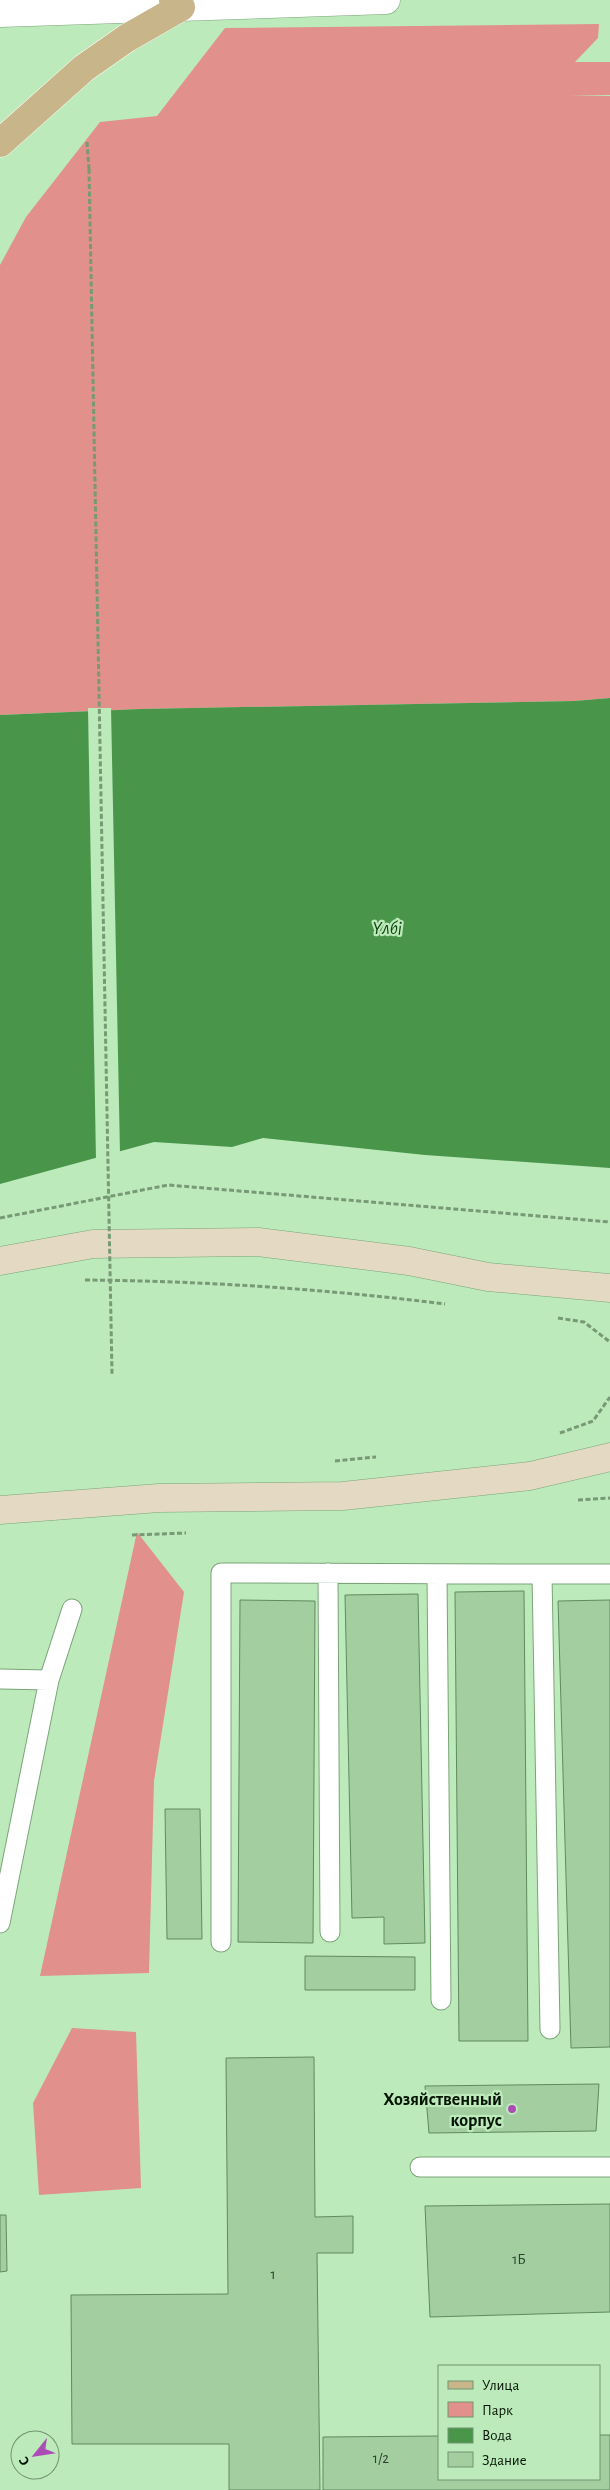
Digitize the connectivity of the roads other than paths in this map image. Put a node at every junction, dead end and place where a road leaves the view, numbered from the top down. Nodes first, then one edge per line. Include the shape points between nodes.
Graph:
1 (386, 0) edge
2 (356, 1) edge
3 (177, 4) edge
4 (0, 13) edge
5 (0, 143) edge
6 (0, 1261) edge
7 (610, 1288) edge
8 (610, 1457) edge
9 (0, 1510) edge
10 (328, 1573) junction
11 (437, 1574) junction
12 (542, 1574) junction
13 (610, 1574) edge
14 (72, 1609) dead end
15 (0, 1679) edge
16 (49, 1680) junction
17 (0, 1923) edge
18 (330, 1932) dead end
19 (221, 1942) dead end
20 (441, 2000) dead end
21 (550, 2029) dead end
22 (420, 2167) dead end
23 (610, 2167) edge

1 - 2 street
2 - 3 street
3 - 4 street
3 - 5 main road via 84,68
6 - 7 main road via 93,1244 258,1242 408,1261 488,1277
8 - 9 main road via 530,1476 343,1496 159,1498
10 - 11 lane
10 - 18 lane
10 - 19 lane via 221,1573
11 - 12 lane
11 - 20 lane
12 - 13 lane
12 - 21 lane
14 - 16 lane
15 - 16 lane
16 - 17 lane
22 - 23 lane

